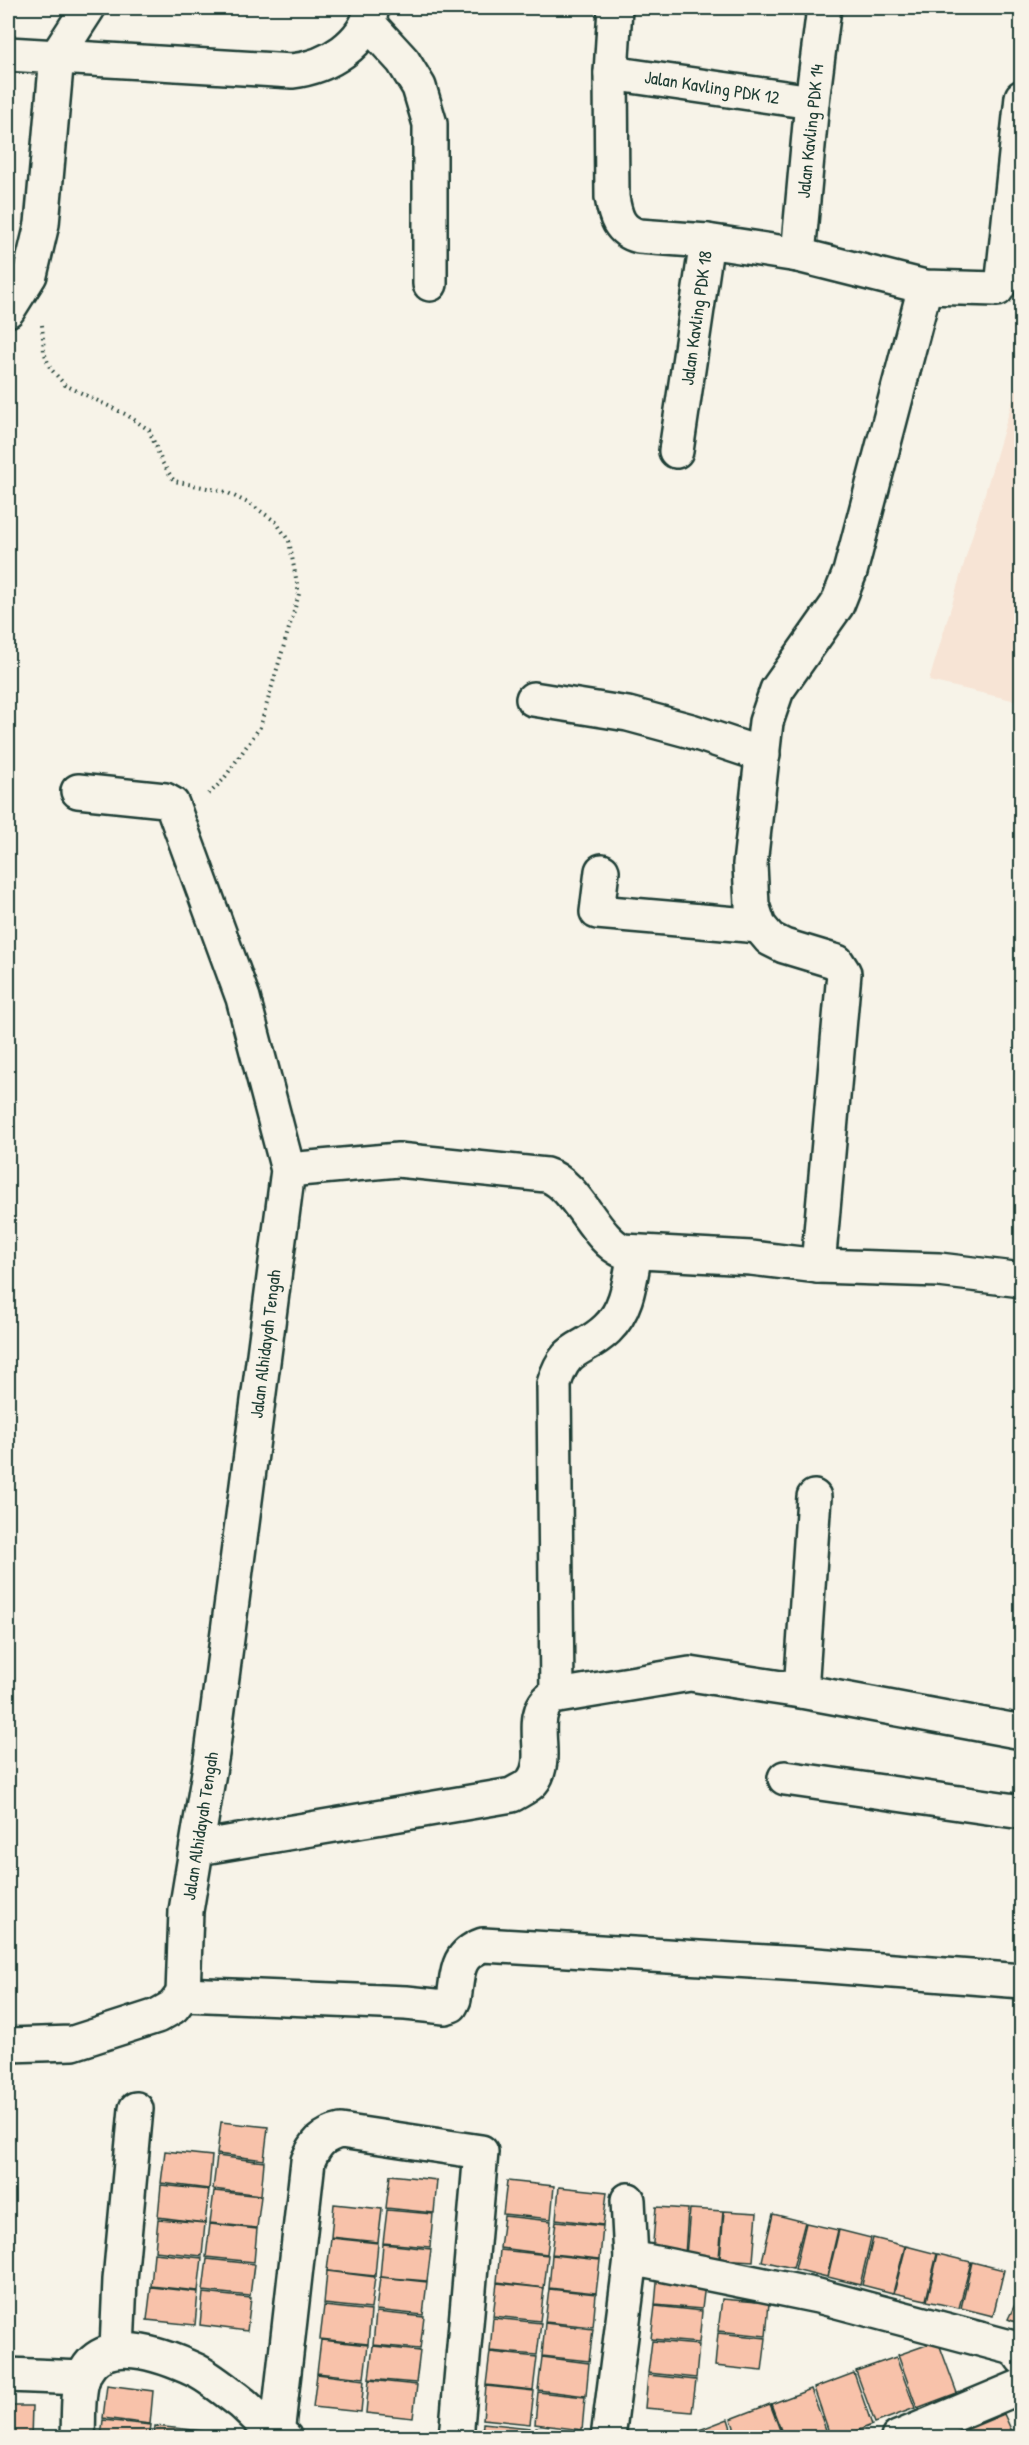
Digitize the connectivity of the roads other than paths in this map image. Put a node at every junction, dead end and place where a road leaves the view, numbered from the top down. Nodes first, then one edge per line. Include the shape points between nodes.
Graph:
1 (88, 8) edge
2 (615, 8) edge
3 (824, 8) edge
4 (370, 16) edge
5 (8, 54) edge
6 (57, 56) junction
7 (611, 73) junction
8 (1022, 97) edge
9 (812, 102) junction
10 (707, 241) junction
11 (798, 255) junction
12 (430, 284) dead end
13 (925, 287) junction
14 (8, 310) edge
15 (675, 451) dead end
16 (533, 699) dead end
17 (763, 755) junction
18 (78, 791) dead end
19 (602, 871) dead end
20 (759, 926) junction
21 (288, 1170) junction
22 (635, 1252) junction
23 (818, 1266) junction
24 (1022, 1280) edge
25 (814, 1497) dead end
26 (801, 1690) junction
27 (557, 1695) junction
28 (1022, 1732) edge
29 (785, 1778) dead end
30 (1022, 1812) edge
31 (198, 1848) junction
32 (1022, 1981) edge
33 (183, 1994) junction
34 (8, 2045) edge
35 (136, 2109) dead end
36 (628, 2200) dead end
37 (631, 2258) junction
38 (117, 2349) junction
39 (1022, 2358) edge
40 (8, 2375) edge
41 (83, 2378) junction
42 (1022, 2386) edge
43 (242, 2403) junction
44 (281, 2436) edge
45 (78, 2438) edge
46 (242, 2438) edge
47 (456, 2438) edge
48 (608, 2438) edge
49 (898, 2438) edge

1 - 6 street
2 - 7 street
3 - 9 street, Jalan Kavling PDK 14
4 - 6 street via 335,57 310,69
4 - 12 street via 419,87 430,124
5 - 6 street
6 - 14 street via 42,224 30,274
7 - 9 street, Jalan Kavling PDK 12
7 - 10 street via 612,197 621,227 639,236
8 - 13 street, Jalan Kavling PDK 18 via 1000,285 994,289
9 - 11 street, Jalan Kavling PDK 14
10 - 11 street, Jalan Kavling PDK 18
10 - 15 street, Jalan Kavling PDK 18
11 - 13 street, Jalan Kavling PDK 18
13 - 17 street via 850,572 837,605 777,690 766,722
16 - 17 street via 628,714
17 - 20 street via 750,864 752,905
18 - 21 street, Jalan Alhidayah Tengah via 165,800 172,804 243,998
19 - 20 street via 597,912
20 - 23 street via 770,939 784,946 837,962 844,973
21 - 22 street via 398,1160 546,1175 561,1183 616,1247
21 - 31 street, Jalan Alhidayah Tengah
22 - 23 street
22 - 27 street via 627,1296 617,1316 606,1330 566,1357 554,1384
23 - 24 street via 939,1270
25 - 26 street
26 - 27 street via 690,1674
26 - 28 street
27 - 31 street via 547,1700 540,1715 540,1765 532,1782 512,1795
29 - 30 street
31 - 33 street, Jalan Alhidayah Tengah via 186,1911
32 - 33 street via 483,1946 467,1953 459,1963 454,1999 452,2005 445,2007
33 - 34 street via 173,2007 157,2016 74,2043
35 - 38 street
36 - 37 street
37 - 39 street via 818,2296 1010,2347
37 - 48 street
38 - 41 street via 100,2355
38 - 43 street via 147,2354 198,2372
40 - 41 street
41 - 45 street
42 - 49 street
43 - 44 street
43 - 46 street
44 - 47 street via 308,2162 314,2147 327,2134 341,2132 481,2152

